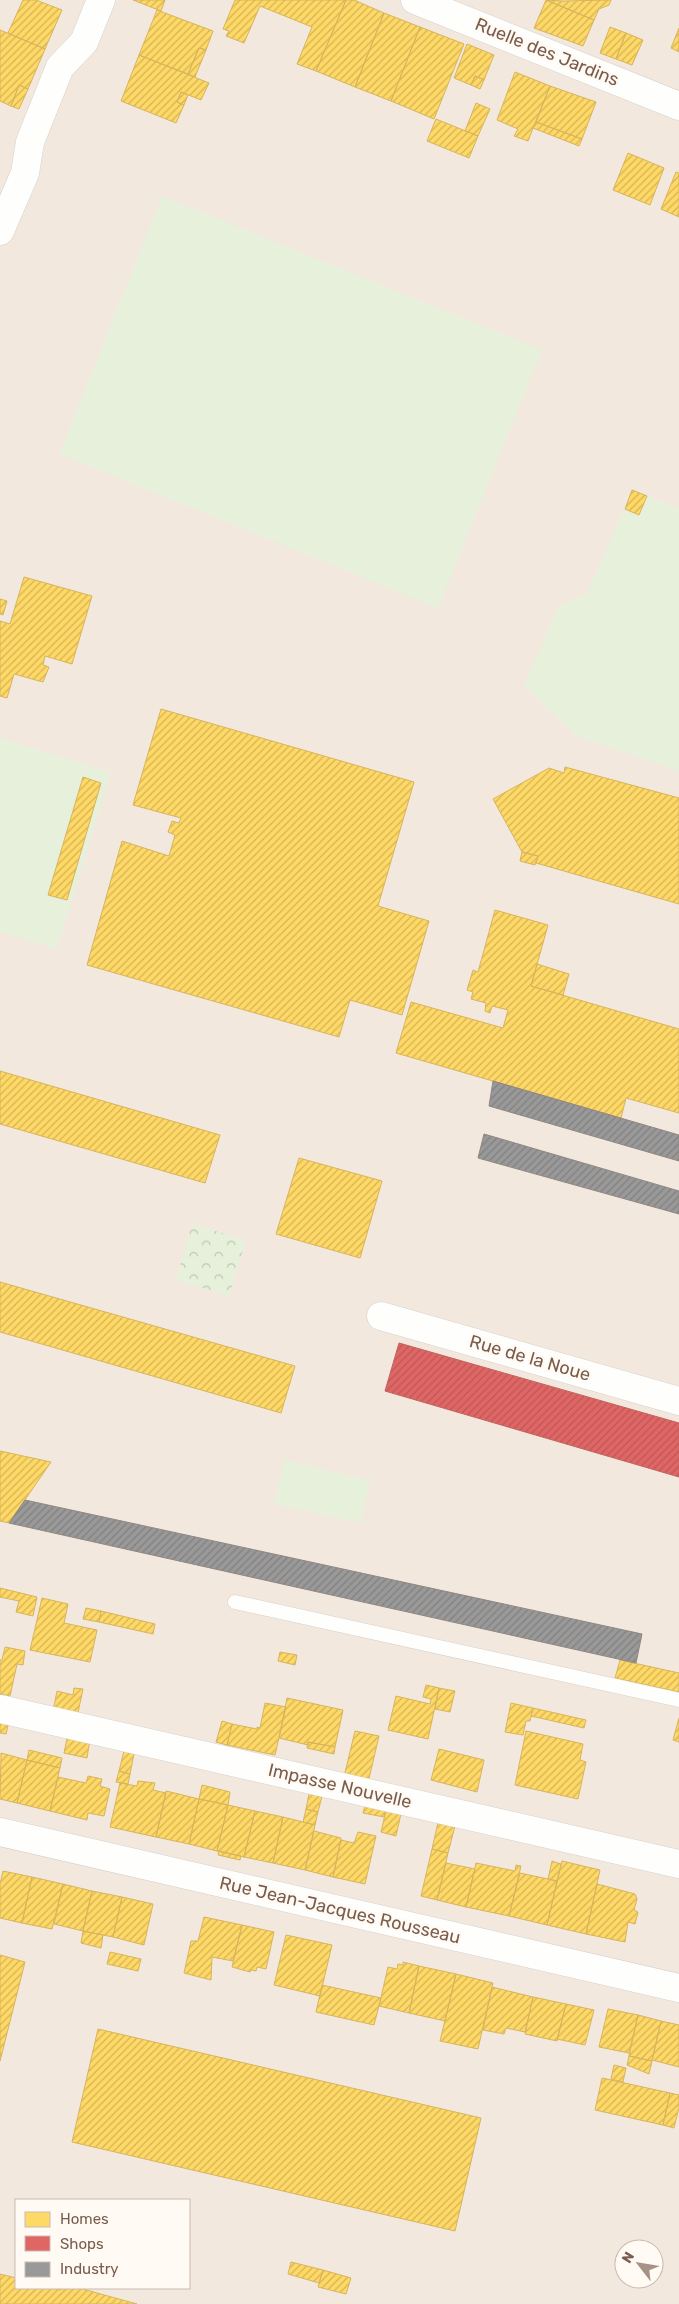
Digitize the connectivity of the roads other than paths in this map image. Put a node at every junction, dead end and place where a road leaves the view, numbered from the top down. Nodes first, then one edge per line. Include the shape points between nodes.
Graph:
1 (101, 0) edge
2 (415, 0) edge
3 (679, 106) edge
4 (0, 231) edge
5 (381, 1316) dead end
6 (679, 1401) edge
7 (235, 1602) dead end
8 (679, 1700) edge
9 (0, 1709) edge
10 (0, 1832) edge
11 (679, 1864) edge
12 (679, 1988) edge

1 - 4 street via 84,42 60,67 30,142 25,173
2 - 3 street, Ruelle des Jardins
5 - 6 street, Rue de la Noue
7 - 8 lane
9 - 11 street, Impasse Nouvelle
10 - 12 street, Rue Jean-Jacques Rousseau

